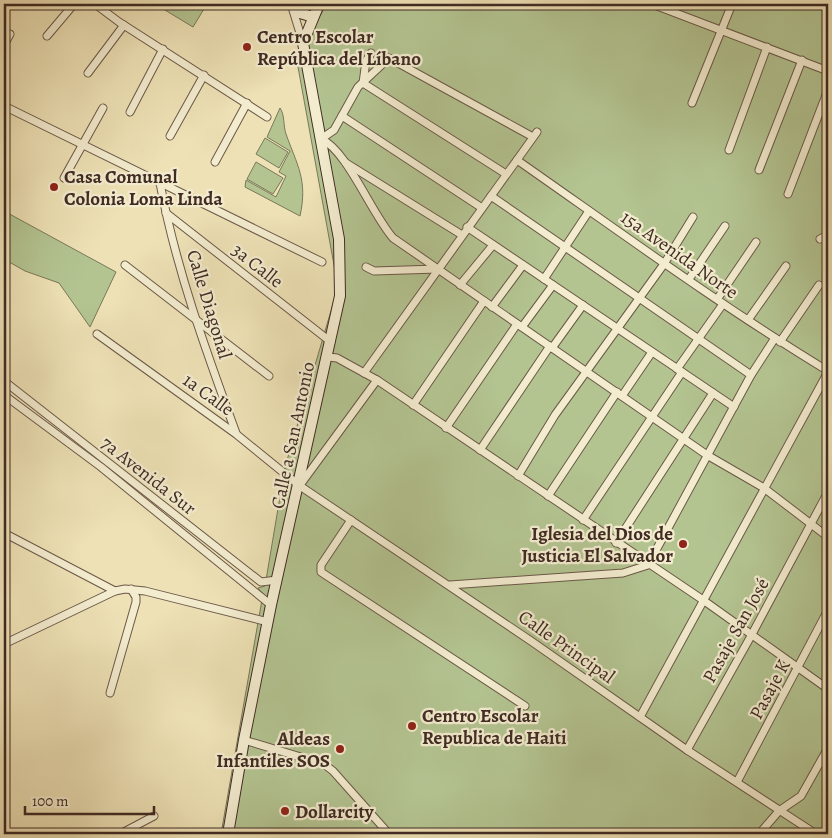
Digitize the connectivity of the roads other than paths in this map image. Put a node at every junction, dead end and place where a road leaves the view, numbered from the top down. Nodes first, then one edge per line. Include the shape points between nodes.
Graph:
1 (74, 4) edge
2 (95, 4) edge
3 (292, 4) edge
4 (319, 4) edge
5 (652, 4) edge
6 (732, 4) edge
7 (313, 17) junction
8 (124, 25) junction
9 (722, 29) junction
10 (10, 34) dead end
11 (47, 36) dead end
12 (303, 43) junction
13 (4, 45) edge
14 (768, 47) junction
15 (163, 49) junction
16 (371, 53) dead end
17 (802, 60) junction
18 (828, 71) edge
19 (88, 73) dead end
20 (204, 75) junction
21 (363, 83) junction
22 (828, 90) edge
23 (247, 103) junction
24 (692, 103) dead end
25 (4, 106) edge
26 (103, 108) dead end
27 (130, 112) dead end
28 (342, 116) junction
29 (267, 117) dead end
30 (170, 136) dead end
31 (321, 138) junction
32 (82, 144) junction
33 (729, 150) dead end
34 (517, 160) junction
35 (216, 162) dead end
36 (345, 162) junction
37 (759, 170) dead end
38 (506, 174) junction
39 (64, 178) dead end
40 (160, 183) junction
41 (788, 194) dead end
42 (491, 196) junction
43 (482, 208) junction
44 (589, 210) junction
45 (166, 213) junction
46 (693, 216) dead end
47 (725, 226) dead end
48 (467, 227) junction
49 (462, 234) junction
50 (828, 235) edge
51 (820, 239) dead end
52 (756, 242) dead end
53 (493, 244) junction
54 (566, 246) junction
55 (322, 262) dead end
56 (125, 264) dead end
57 (664, 264) junction
58 (523, 265) junction
59 (786, 266) dead end
60 (366, 267) dead end
61 (438, 270) junction
62 (544, 279) junction
63 (689, 279) junction
64 (460, 285) junction
65 (553, 285) junction
66 (819, 285) dead end
67 (640, 296) junction
68 (484, 301) junction
69 (720, 301) junction
70 (583, 305) junction
71 (492, 307) junction
72 (195, 319) junction
73 (748, 320) junction
74 (520, 326) junction
75 (618, 328) junction
76 (97, 334) dead end
77 (698, 338) junction
78 (778, 340) junction
79 (330, 342) junction
80 (551, 347) junction
81 (652, 352) junction
82 (328, 357) junction
83 (679, 370) junction
84 (587, 371) junction
85 (828, 371) edge
86 (364, 373) junction
87 (751, 375) junction
88 (269, 376) dead end
89 (377, 380) junction
90 (4, 381) edge
91 (713, 393) junction
92 (620, 394) junction
93 (4, 395) edge
94 (412, 405) junction
95 (734, 407) junction
96 (652, 416) junction
97 (446, 428) junction
98 (236, 434) junction
99 (683, 437) junction
100 (480, 450) junction
101 (707, 455) junction
102 (518, 476) junction
103 (300, 486) junction
104 (764, 488) junction
105 (828, 492) edge
106 (548, 496) junction
107 (352, 520) junction
108 (583, 520) junction
109 (811, 525) junction
110 (4, 533) edge
111 (828, 537) edge
112 (616, 543) junction
113 (648, 565) junction
114 (277, 580) junction
115 (450, 586) junction
116 (131, 589) junction
117 (115, 591) junction
118 (702, 600) junction
119 (271, 605) junction
120 (828, 610) edge
121 (268, 622) junction
122 (751, 636) junction
123 (4, 644) edge
124 (798, 668) junction
125 (828, 688) edge
126 (110, 694) dead end
127 (525, 706) dead end
128 (640, 717) junction
129 (244, 740) junction
130 (828, 748) edge
131 (686, 750) junction
132 (737, 782) junction
133 (779, 811) junction
134 (154, 816) dead end
135 (120, 834) edge
136 (228, 834) edge
137 (388, 834) edge
138 (759, 834) edge
139 (816, 834) edge

1 - 11 street
2 - 8 street
3 - 7 street via 300,13
3 - 12 street
4 - 7 street
5 - 9 street
6 - 9 street
7 - 12 street
8 - 15 street
8 - 19 street
9 - 14 street
9 - 24 street
10 - 13 street
12 - 31 street, Calle a San Antonio
14 - 17 street
14 - 33 street
15 - 20 street
15 - 27 street
16 - 21 street via 366,61
17 - 18 street
17 - 37 street
20 - 23 street
20 - 30 street
21 - 28 street
21 - 34 street via 380,64 393,59 535,134
21 - 38 street
22 - 41 street
23 - 29 street
23 - 35 street
25 - 32 street
26 - 32 street
28 - 31 street via 330,134
28 - 43 street
31 - 36 street via 329,142
31 - 79 street, Calle a San Antonio via 340,247 340,296
32 - 39 street
32 - 40 street
34 - 38 street
34 - 44 street, 15a Avenida Norte
36 - 49 street
36 - 61 street via 372,211 389,234
38 - 42 street
40 - 45 street, Calle Diagonal
40 - 55 street
42 - 43 street
42 - 54 street
43 - 48 street
44 - 54 street
44 - 57 street, 15a Avenida Norte
45 - 72 street, Calle Diagonal
45 - 79 street, 3a Calle
46 - 57 street
47 - 63 street
48 - 49 street
48 - 53 street
49 - 61 street
50 - 51 street
52 - 69 street
53 - 58 street
53 - 64 street
54 - 62 street
54 - 67 street
56 - 72 street
57 - 63 street, 15a Avenida Norte
57 - 67 street
58 - 62 street
58 - 71 street
59 - 73 street
60 - 61 street via 374,271
61 - 64 street
61 - 86 street
62 - 65 street
63 - 69 street, 15a Avenida Norte
64 - 68 street
65 - 70 street
65 - 74 street
66 - 78 street
67 - 75 street
67 - 77 street
68 - 71 street
68 - 94 street
69 - 73 street, 15a Avenida Norte
69 - 77 street
70 - 75 street
70 - 80 street
71 - 74 street
72 - 88 street
72 - 98 street, Calle Diagonal
73 - 78 street, 15a Avenida Norte
74 - 80 street
74 - 97 street
75 - 81 street
75 - 84 street
76 - 98 street, 1a Calle
77 - 83 street
77 - 87 street
78 - 85 street, 15a Avenida Norte
78 - 87 street
79 - 82 street, Calle a San Antonio
80 - 84 street
80 - 100 street
81 - 83 street
81 - 92 street
82 - 86 street via 337,358
82 - 103 street, Calle a San Antonio
83 - 91 street
83 - 96 street
84 - 92 street
84 - 102 street via 555,415
85 - 104 street
86 - 89 street
87 - 95 street
89 - 94 street
89 - 103 street
90 - 114 street, 7a Avenida Sur via 254,577 266,583
91 - 95 street
91 - 99 street
92 - 96 street
92 - 106 street
93 - 119 street, 7a Avenida Sur via 101,467
94 - 97 street
95 - 101 street
96 - 99 street
96 - 108 street
97 - 100 street
98 - 103 street, 1a Calle
99 - 101 street
99 - 112 street
100 - 102 street
101 - 104 street
101 - 113 street
102 - 106 street
103 - 107 street, Calle Principal
103 - 114 street, Calle a San Antonio
104 - 109 street
104 - 118 street
105 - 109 street, Pasaje San José
106 - 108 street
107 - 115 street, Calle Principal
107 - 127 street via 321,565 321,572
108 - 112 street
109 - 111 street
109 - 122 street, Pasaje San José
110 - 117 street
112 - 113 street
113 - 115 street via 623,573
113 - 118 street
114 - 119 street, Calle a San Antonio
115 - 128 street, Calle Principal
116 - 117 street
116 - 121 street
116 - 126 street via 136,602
117 - 123 street
118 - 122 street
118 - 128 street
119 - 121 street, Calle a San Antonio
120 - 124 street, Pasaje K
121 - 129 street, Calle a San Antonio
122 - 124 street
122 - 131 street, Pasaje San José
124 - 125 street
124 - 132 street, Pasaje K
128 - 131 street, Calle Principal
129 - 136 street, Calle a San Antonio
129 - 137 street via 324,764
130 - 133 street via 801,796
131 - 132 street, Calle Principal
132 - 133 street, Calle Principal
133 - 138 street
133 - 139 street, Calle Principal
134 - 135 street

